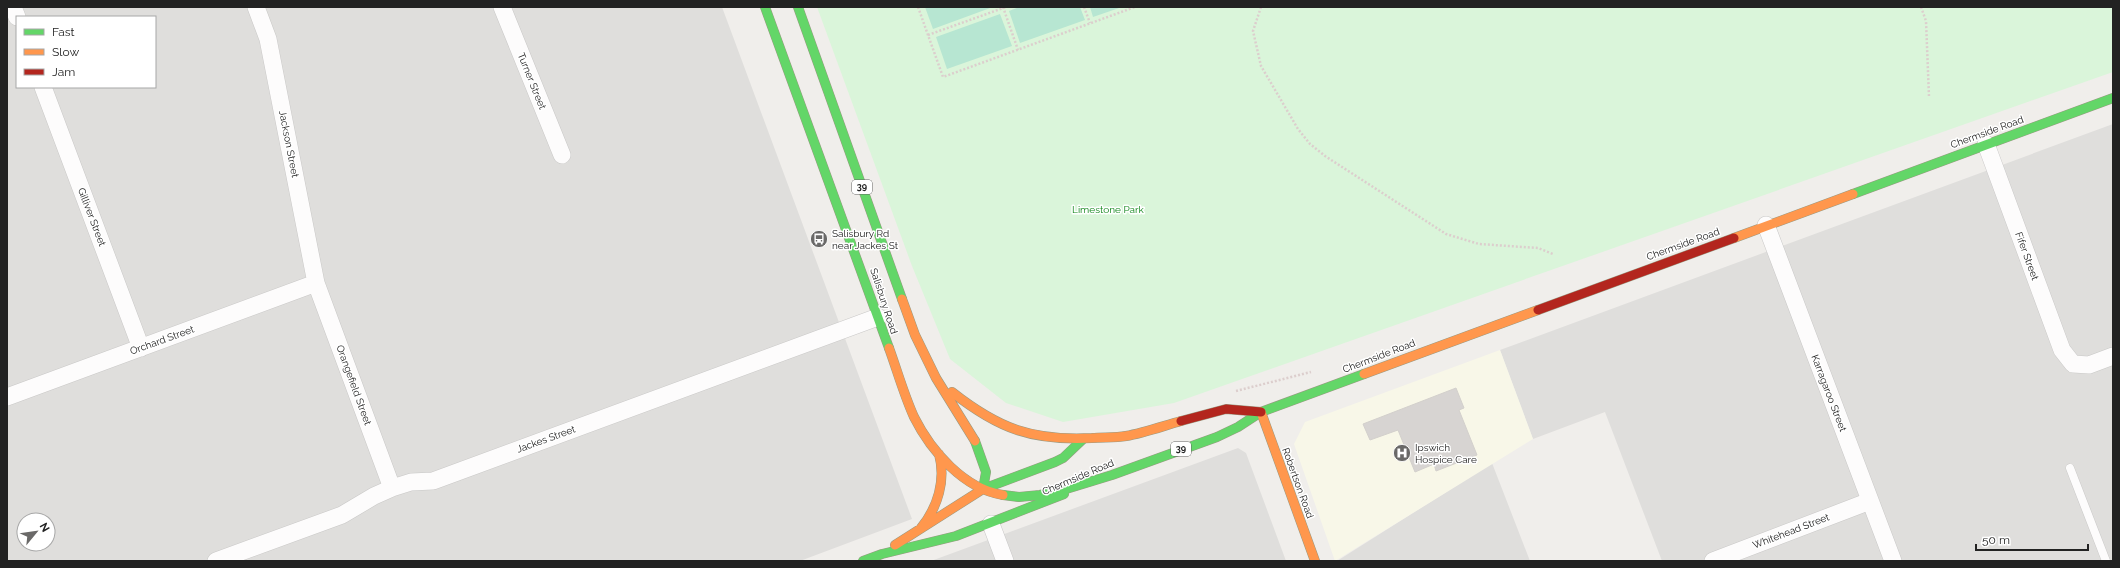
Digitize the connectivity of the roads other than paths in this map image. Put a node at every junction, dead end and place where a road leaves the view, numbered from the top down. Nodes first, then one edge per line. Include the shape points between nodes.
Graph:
1 (256, 7) edge
2 (502, 7) edge
3 (764, 7) edge
4 (798, 7) edge
5 (43, 88) edge
6 (2113, 98) edge
7 (1986, 144) junction
8 (562, 155) dead end
9 (1766, 225) junction
10 (316, 283) junction
11 (882, 316) junction
12 (141, 348) junction
13 (2113, 356) edge
14 (929, 366) junction
15 (7, 397) edge
16 (1261, 412) junction
17 (1087, 438) junction
18 (939, 454) junction
19 (2070, 468) dead end
20 (1097, 480) junction
21 (392, 488) junction
22 (983, 489) junction
23 (1870, 501) junction
24 (978, 502) dead end
25 (990, 524) junction
26 (952, 527) dead end
27 (920, 529) junction
28 (920, 545) junction
29 (882, 554) junction
30 (216, 561) edge
31 (863, 561) edge
32 (1005, 561) edge
33 (1315, 561) edge
34 (1712, 561) edge
35 (1892, 561) edge
36 (2106, 561) edge

1 - 10 street, Jackson Street via 268,39
2 - 8 street, Turner Street
3 - 11 main road, Salisbury Road / 39
4 - 14 main road, Salisbury Road / 39 via 902,310
5 - 12 street, Gilliver Street
6 - 7 main road, Chermside Road
7 - 9 main road, Chermside Road
7 - 13 street, Fifer Street via 2062,350 2073,364 2089,365
9 - 16 main road, Chermside Road
9 - 23 street, Karragaroo Street
10 - 12 street, Orchard Street
10 - 21 street, Orangefield Street
11 - 18 main road, Salisbury Road / 39 via 914,416
11 - 21 street, Jackes Street via 433,481 411,482
12 - 15 street, Orchard Street
14 - 17 main road, Salisbury Road / 39 via 964,403 1001,425 1044,437
14 - 22 main road, Salisbury Road via 974,439 986,472
16 - 17 main road, Chermside Road / 39 via 1226,409 1125,436
16 - 20 main road, Chermside Road / 39 via 1230,432
16 - 33 main road, Robertson Road
17 - 22 main road, Chermside Road via 1055,462
18 - 22 main road, Salisbury Road / 39 via 957,472
18 - 27 main road via 943,468 942,480 933,508
19 - 36 lane
20 - 22 main road, Salisbury Road / 39 via 1032,496 1001,495
20 - 25 main road, Chermside Road
21 - 30 street, Jackes Street via 342,515
22 - 24 main road
22 - 27 main road, Chermside Road
23 - 34 street, Whitehead Street
23 - 35 street, Karragaroo Street
25 - 28 main road, Chermside Road
25 - 32 street
26 - 28 main road, Chermside Road
27 - 29 main road, Chermside Road
28 - 29 main road, Chermside Road
29 - 31 main road, Chermside Road

